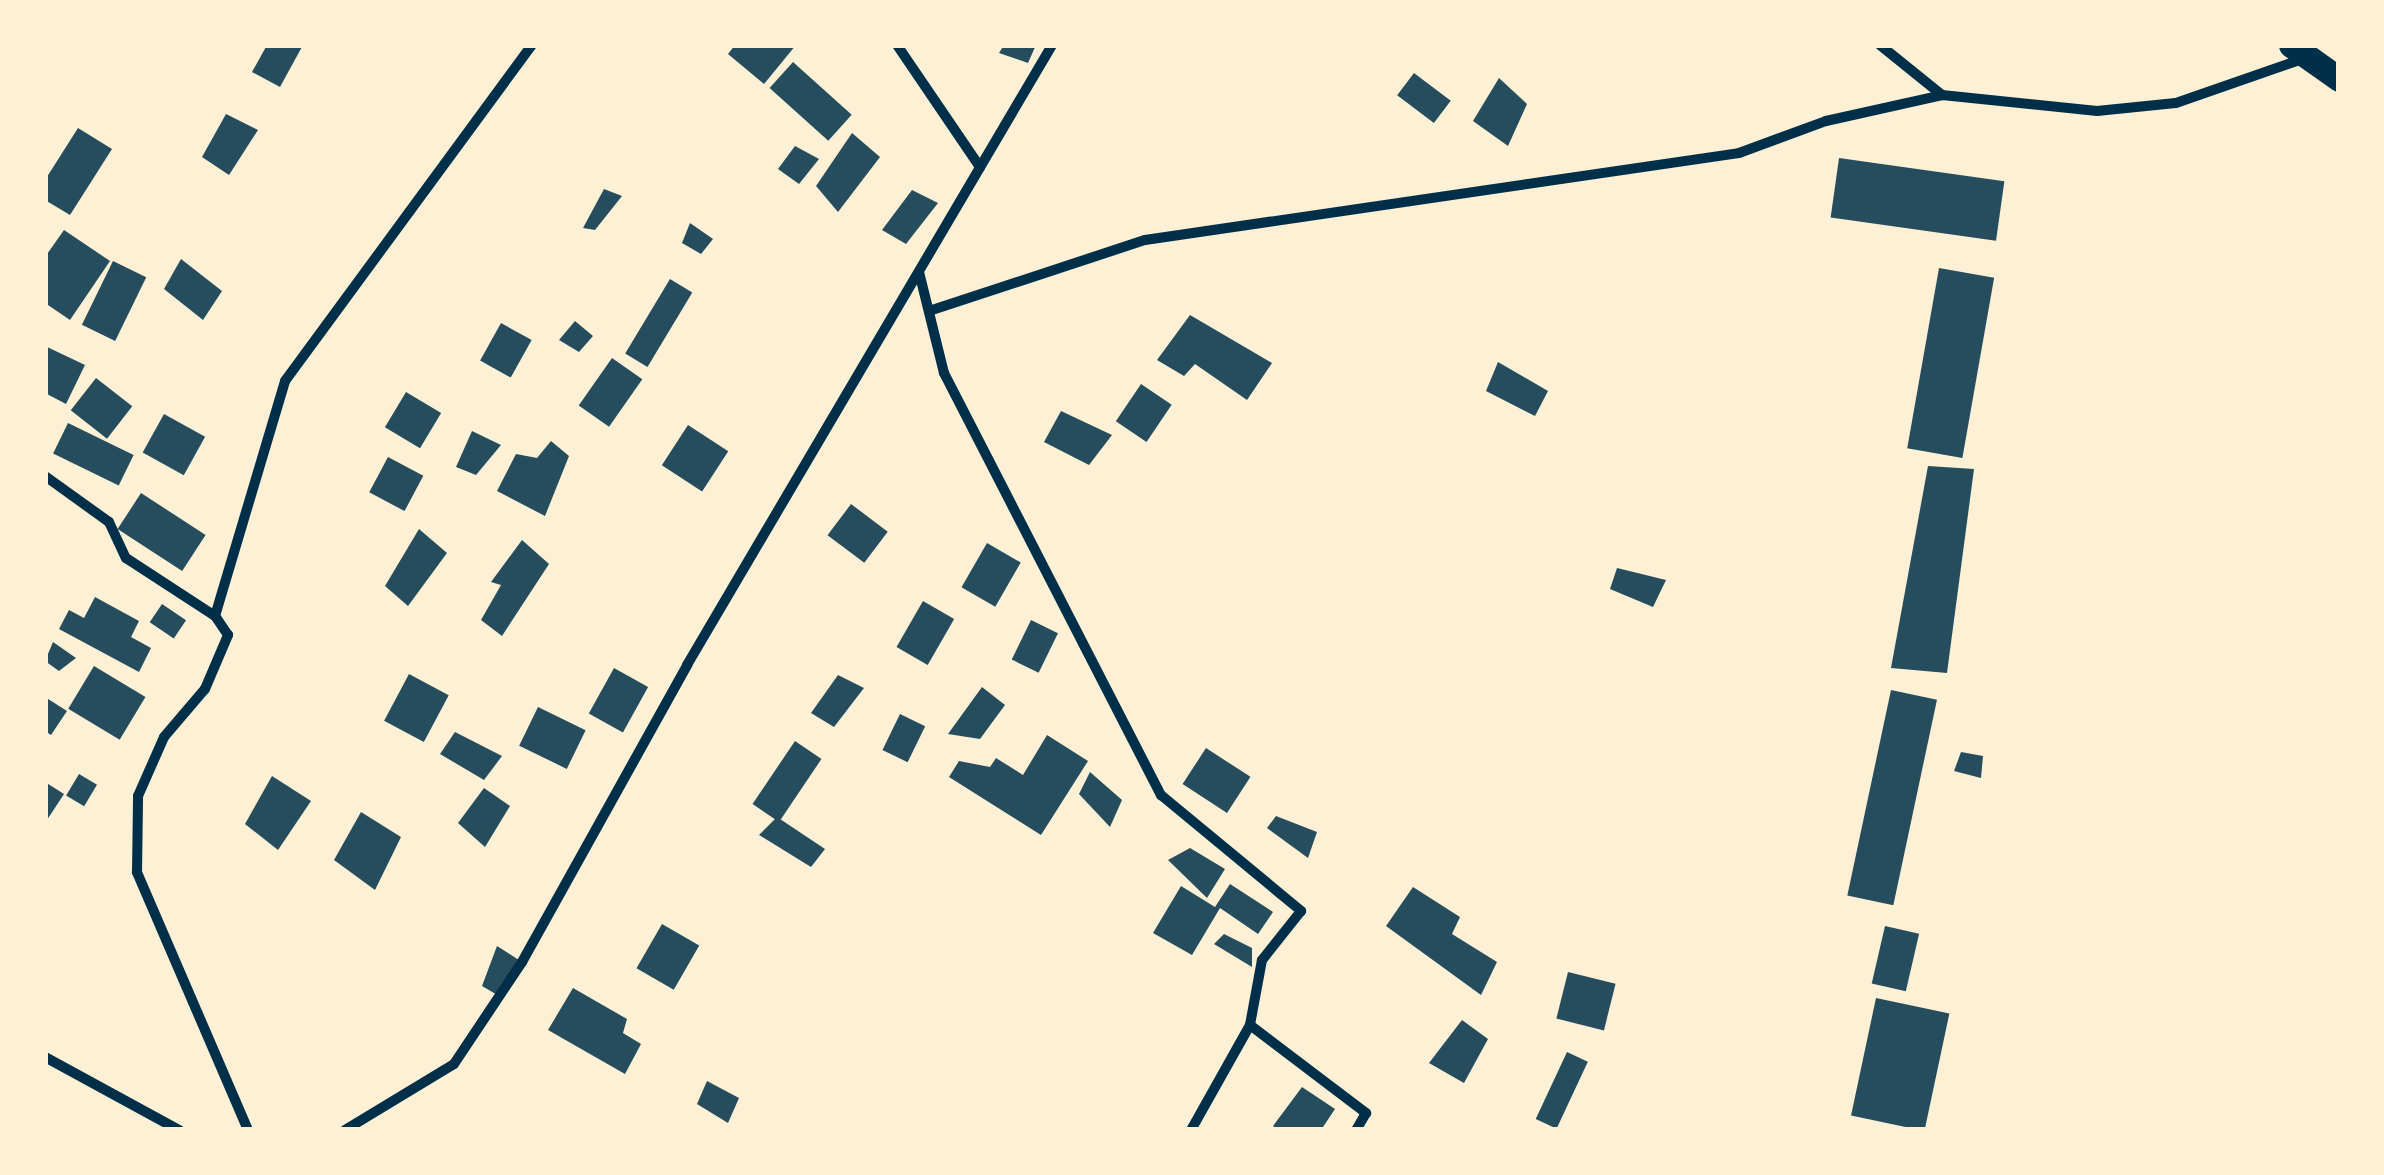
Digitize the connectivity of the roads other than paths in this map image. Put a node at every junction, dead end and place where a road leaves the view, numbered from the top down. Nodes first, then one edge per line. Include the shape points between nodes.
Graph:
1 (532, 45) edge
2 (897, 45) edge
3 (1052, 45) edge
4 (1880, 45) edge
5 (2297, 52) edge
6 (2339, 79) edge
7 (1942, 95) junction
8 (980, 167) junction
9 (919, 271) junction
10 (929, 312) junction
11 (45, 476) edge
12 (215, 616) junction
13 (1250, 1025) junction
14 (45, 1057) edge
15 (179, 1130) edge
16 (248, 1130) edge
17 (345, 1130) edge
18 (1192, 1130) edge
19 (1356, 1130) edge

1 - 12 street via 285,381
2 - 8 street
3 - 8 street
4 - 7 street
5 - 6 main road
5 - 7 street via 2176,103 2096,111
7 - 10 street via 1826,120 1739,153 1145,240
8 - 9 street
9 - 10 street
9 - 17 street via 522,962 454,1064
10 - 13 street via 944,373 966,420 1162,795 1301,911 1262,960
11 - 12 street via 110,522 126,558
12 - 16 street via 228,635 204,689 164,737 138,796 136,872
13 - 18 street
13 - 19 street via 1366,1113
14 - 15 street

